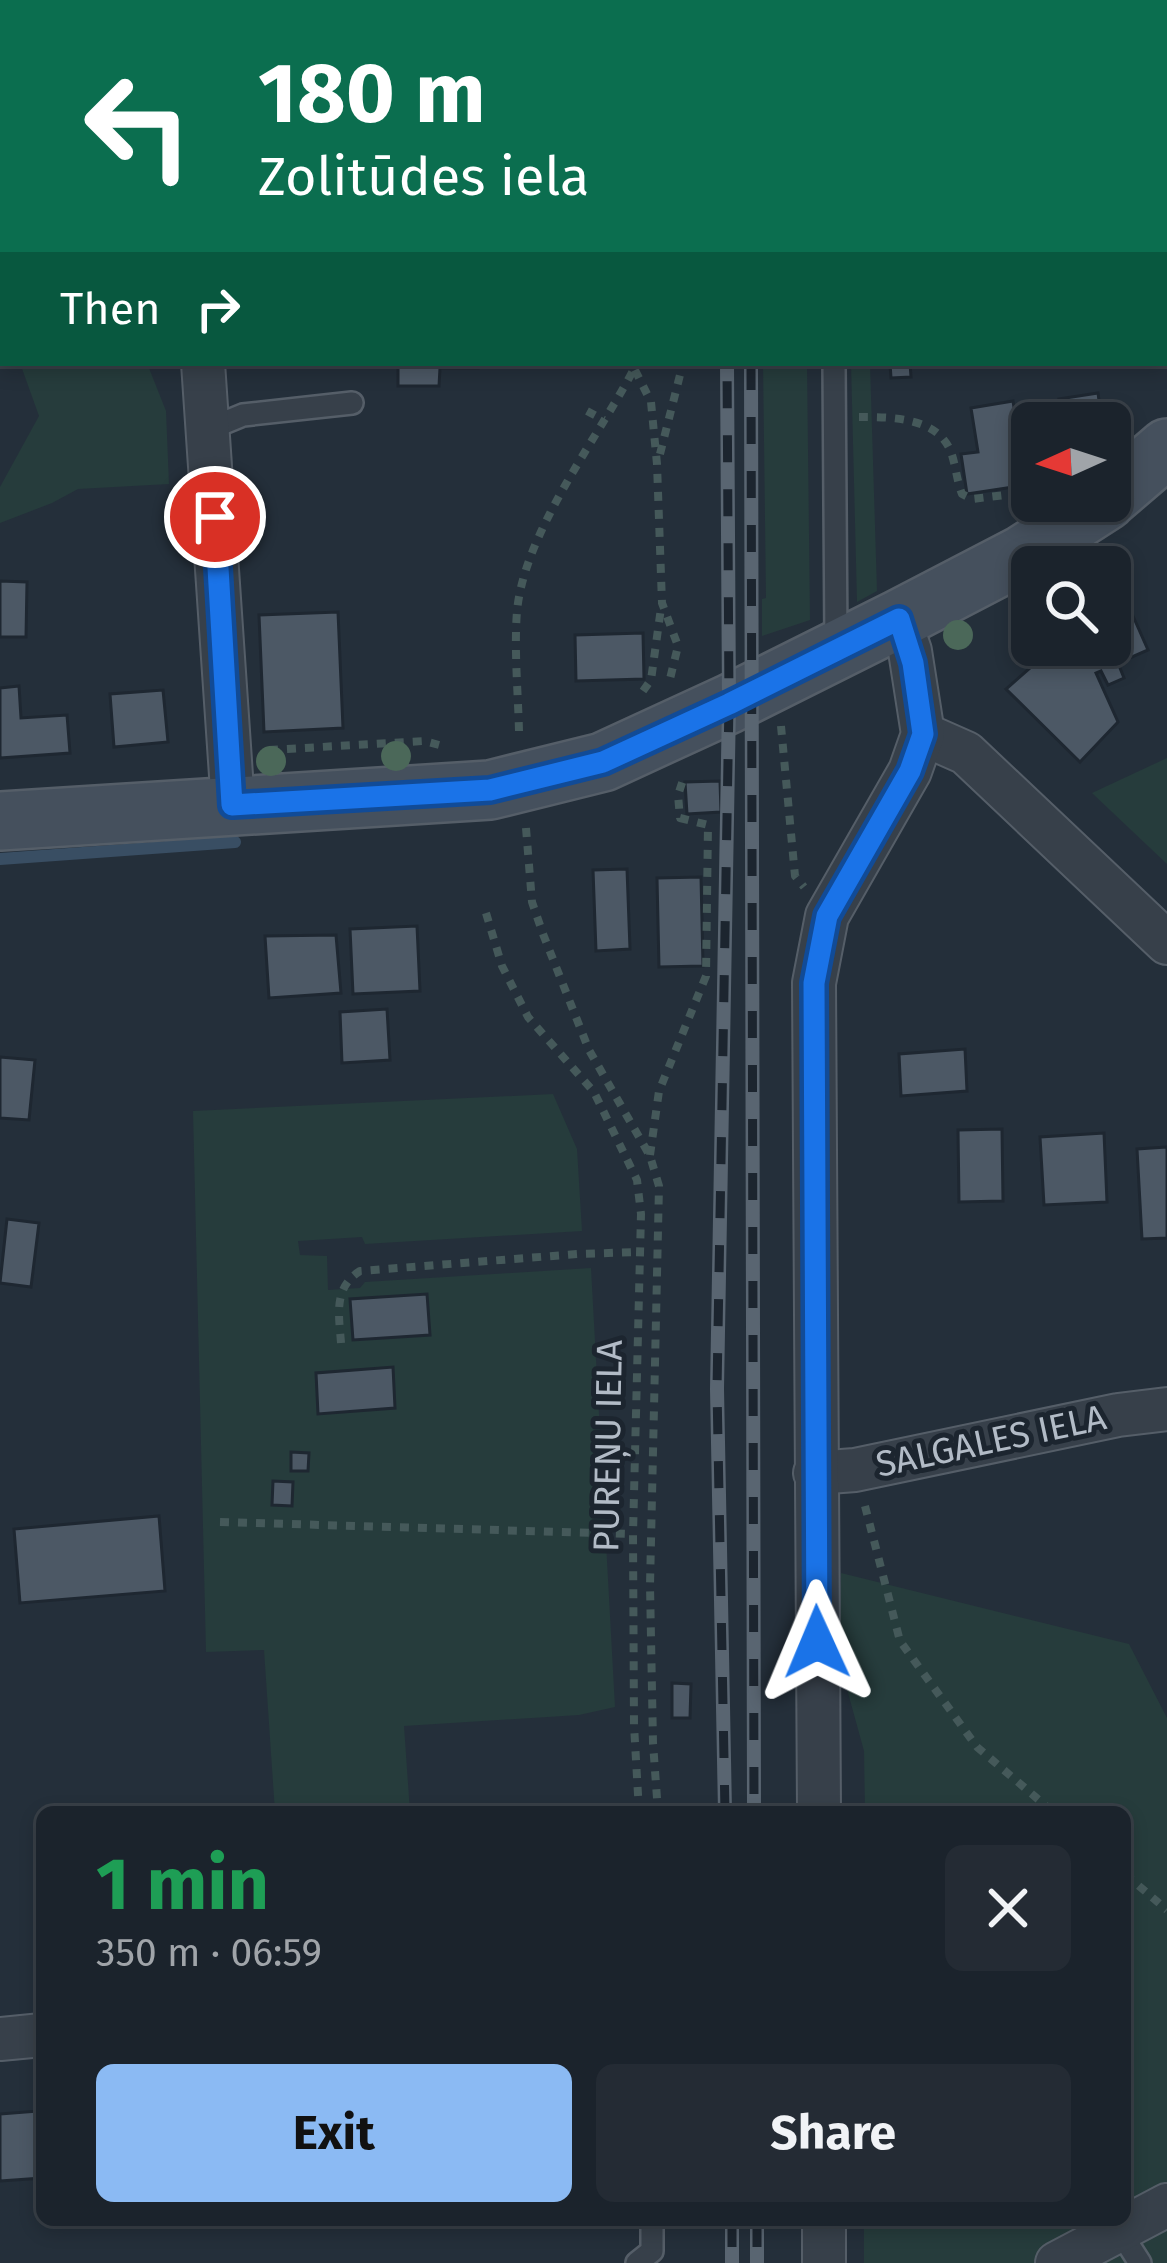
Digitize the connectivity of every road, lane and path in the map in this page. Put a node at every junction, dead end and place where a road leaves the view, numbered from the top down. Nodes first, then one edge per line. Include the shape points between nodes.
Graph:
1 (203, 366) edge
2 (636, 366) edge
3 (682, 366) edge
4 (834, 366) edge
5 (352, 404) dead end
6 (1167, 406) edge
7 (587, 411) dead end
8 (835, 416) junction
9 (604, 420) junction
10 (209, 429) junction
11 (657, 464) junction
12 (1131, 478) edge
13 (1011, 495) edge
14 (1069, 522) edge
15 (662, 603) junction
16 (899, 619) junction
17 (836, 649) junction
18 (638, 698) dead end
19 (689, 707) junction
20 (779, 714) dead end
21 (519, 730) dead end
22 (923, 734) junction
23 (232, 805) junction
24 (526, 820) dead end
25 (0, 821) edge
26 (486, 913) dead end
27 (827, 916) junction
28 (1167, 943) edge
29 (650, 1156) junction
30 (638, 1252) junction
31 (341, 1343) dead end
32 (1167, 1409) edge
33 (835, 1471) junction
34 (220, 1522) dead end
35 (633, 1534) junction
36 (638, 1806) edge
37 (658, 1806) edge
38 (819, 1806) edge
39 (1046, 1806) edge
40 (1131, 1879) edge
41 (1167, 1910) edge
42 (36, 2036) edge
43 (0, 2039) edge
44 (1167, 2205) edge
45 (652, 2226) edge
46 (824, 2226) edge
47 (1129, 2247) edge
48 (637, 2263) edge
49 (824, 2263) edge
50 (1057, 2263) edge

1 - 10 street
2 - 9 path
2 - 11 path via 651,402
3 - 11 path
4 - 8 lane
5 - 10 lane via 243,415
6 - 12 street
7 - 9 path
8 - 13 path via 894,417 926,427 952,455 962,494
8 - 17 lane
9 - 21 path via 526,573 517,607
10 - 23 street
11 - 15 path
14 - 16 street
15 - 18 path via 651,680
15 - 19 path
16 - 17 street
16 - 22 street
17 - 19 street
19 - 23 street via 603,762 490,790
19 - 29 path via 712,754 685,775 678,795 680,818 708,825 706,976 659,1091
20 - 27 path via 795,876
22 - 27 street
22 - 28 street via 966,753
23 - 25 street
24 - 29 path via 532,902 543,934 589,1050
26 - 30 path, PUREŅU IELA via 528,1017 594,1092 638,1180
27 - 33 street via 814,983
29 - 37 path via 658,1186 650,1586
30 - 31 path via 360,1271 340,1293
30 - 35 path, PUREŅU IELA
32 - 33 street, SALGALES IELA
33 - 38 street
33 - 39 path via 900,1641 977,1747
34 - 35 path
35 - 36 path, PUREŅU IELA
40 - 41 path
42 - 43 street
44 - 47 street
45 - 48 lane via 652,2252
46 - 49 street
47 - 50 street

